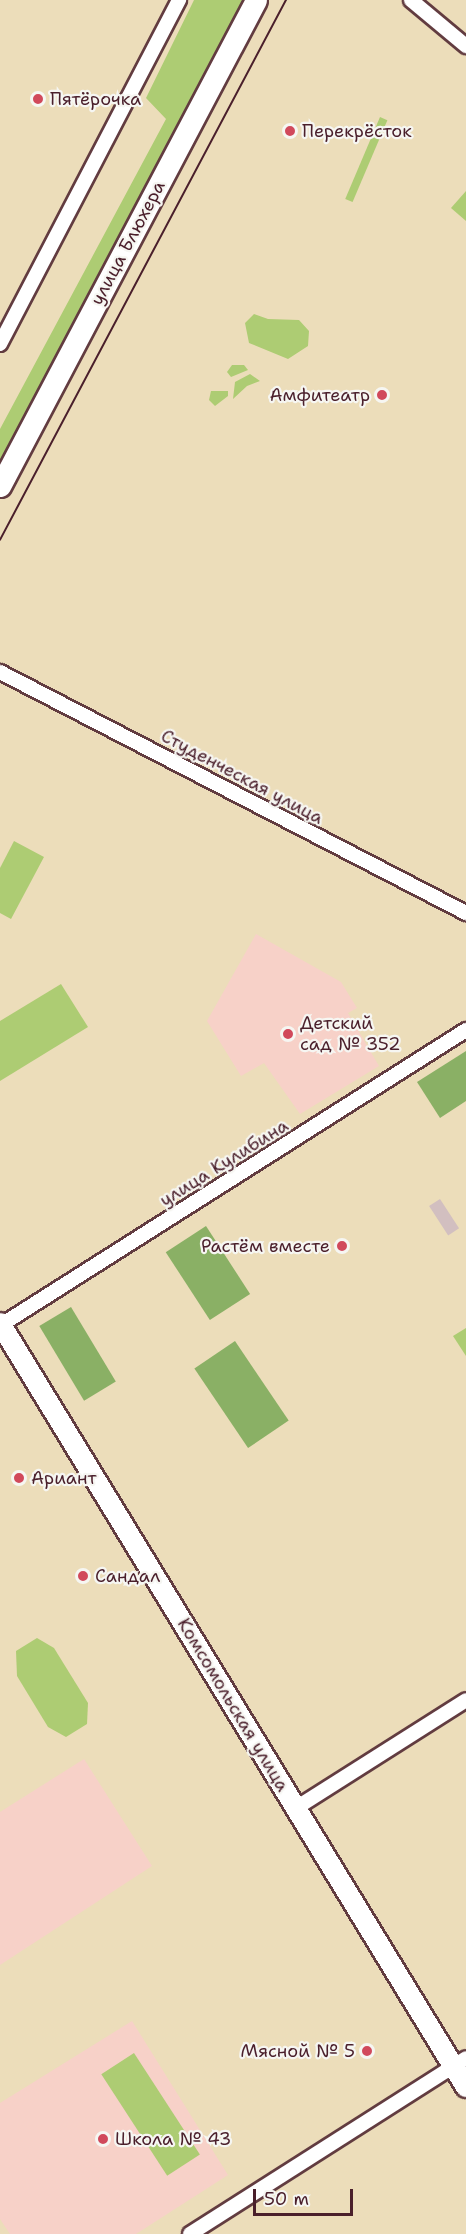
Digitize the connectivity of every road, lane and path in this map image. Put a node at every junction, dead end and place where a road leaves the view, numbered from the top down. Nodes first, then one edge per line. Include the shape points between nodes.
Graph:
1 (179, 0) edge
2 (256, 0) edge
3 (411, 0) edge
4 (466, 45) edge
5 (0, 344) edge
6 (0, 486) edge
7 (0, 672) edge
8 (466, 913) edge
9 (466, 1030) edge
10 (1, 1324) edge
11 (466, 1700) edge
12 (296, 1808) junction
13 (460, 2062) edge
14 (466, 2087) edge
15 (190, 2234) edge

1 - 5 street
2 - 6 main road, улица Блюхера
3 - 4 street
7 - 8 street, Студенческая улица
9 - 10 street, улица Кулибина
10 - 12 main road, Комсомольская улица
11 - 12 street
12 - 13 main road, Комсомольская улица
13 - 14 main road, Комсомольская улица
13 - 15 street

